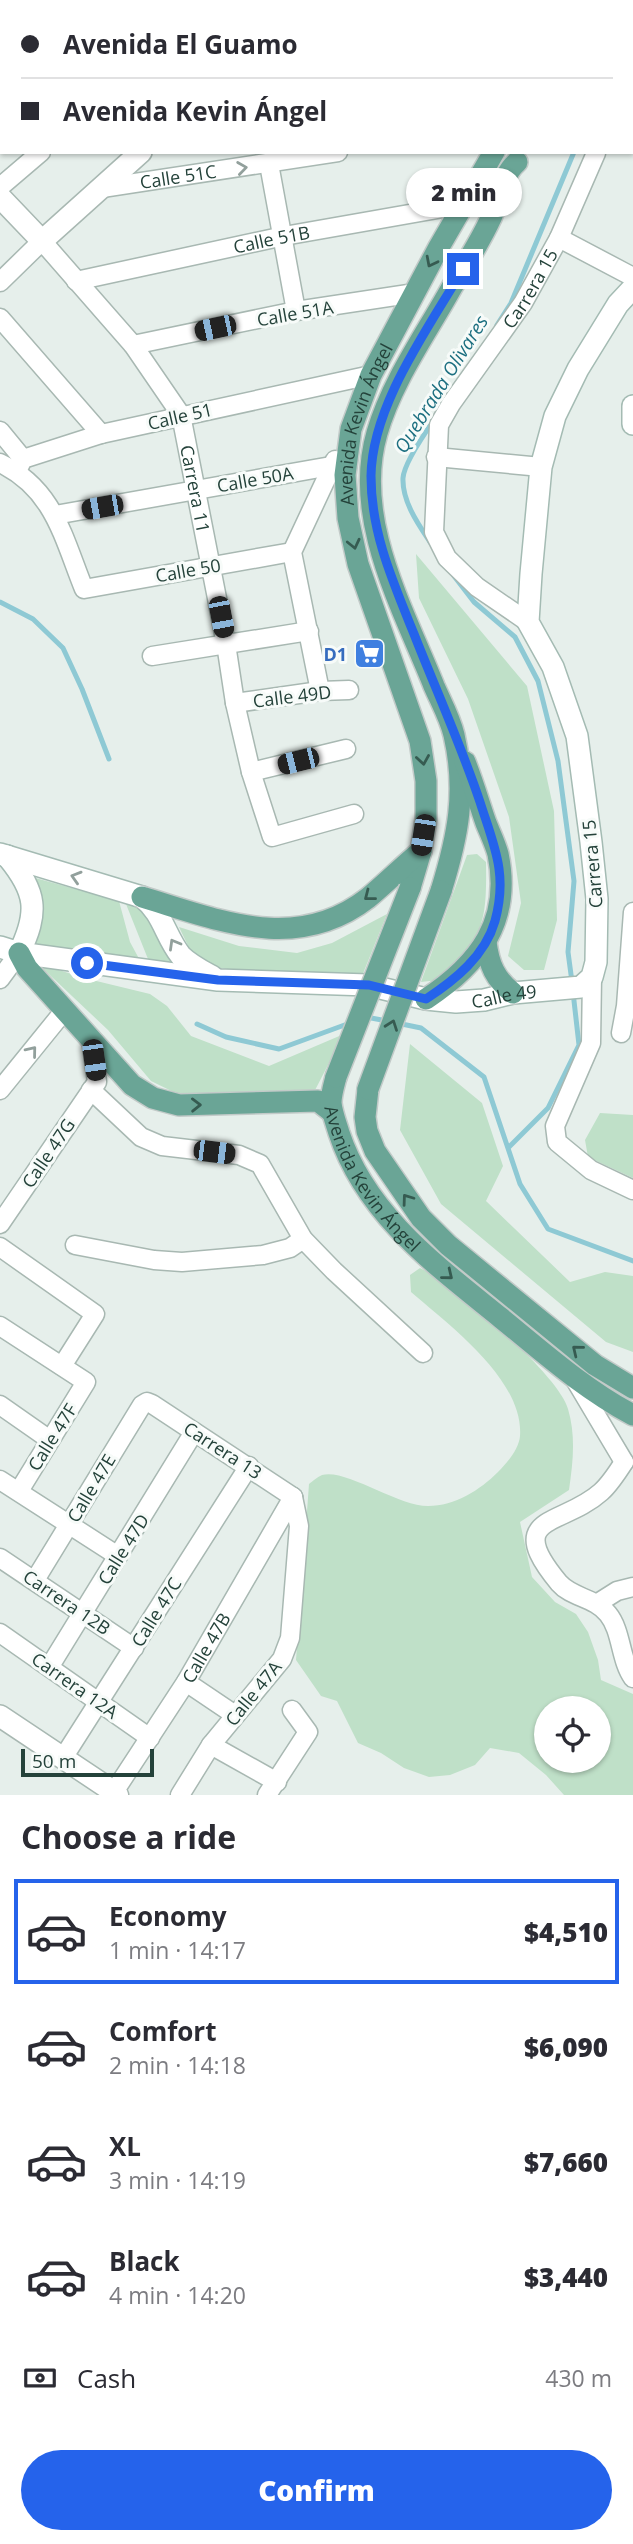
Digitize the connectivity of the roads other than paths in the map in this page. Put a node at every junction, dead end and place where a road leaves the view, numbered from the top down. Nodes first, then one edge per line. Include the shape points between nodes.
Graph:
1 (39, 154) edge
2 (139, 154) edge
3 (327, 154) edge
4 (596, 154) edge
5 (498, 161) edge
6 (270, 164) junction
7 (0, 187) edge
8 (102, 188) junction
9 (0, 197) edge
10 (466, 204) junction
11 (284, 236) junction
12 (559, 238) junction
13 (42, 241) junction
14 (633, 277) edge
15 (76, 281) junction
16 (0, 282) edge
17 (633, 288) edge
18 (415, 293) junction
19 (296, 311) junction
20 (0, 318) edge
21 (133, 345) junction
22 (371, 375) junction
23 (633, 406) edge
24 (181, 415) junction
25 (633, 424) edge
26 (351, 429) junction
27 (0, 431) edge
28 (102, 434) junction
29 (436, 457) junction
30 (0, 463) edge
31 (20, 465) junction
32 (331, 466) junction
33 (541, 467) junction
34 (196, 489) junction
35 (55, 515) junction
36 (292, 552) junction
37 (211, 565) junction
38 (528, 622) junction
39 (309, 631) junction
40 (226, 644) junction
41 (152, 656) dead end
42 (349, 690) dead end
43 (320, 691) junction
44 (235, 703) junction
45 (454, 734) junction
46 (346, 749) dead end
47 (251, 772) junction
48 (354, 814) dead end
49 (456, 842) junction
50 (421, 851) junction
51 (498, 853) junction
52 (4, 855) edge
53 (142, 897) junction
54 (633, 912) edge
55 (486, 943) junction
56 (10, 950) edge
57 (0, 964) edge
58 (631, 974) edge
59 (0, 979) edge
60 (218, 980) junction
61 (587, 982) junction
62 (513, 993) junction
63 (426, 999) junction
64 (64, 1011) junction
65 (621, 1032) dead end
66 (91, 1038) junction
67 (132, 1085) junction
68 (94, 1086) junction
69 (0, 1090) edge
70 (332, 1112) junction
71 (633, 1190) edge
72 (0, 1224) edge
73 (303, 1239) junction
74 (75, 1245) dead end
75 (0, 1247) edge
76 (0, 1326) edge
77 (423, 1353) dead end
78 (62, 1366) junction
79 (574, 1378) junction
80 (633, 1388) edge
81 (152, 1404) joint
82 (0, 1405) edge
83 (633, 1416) edge
84 (194, 1432) junction
85 (50, 1440) junction
86 (628, 1463) edge
87 (249, 1466) junction
88 (0, 1480) edge
89 (19, 1492) junction
90 (293, 1497) junction
91 (70, 1524) junction
92 (118, 1556) junction
93 (0, 1558) edge
94 (35, 1580) junction
95 (633, 1587) edge
96 (598, 1603) junction
97 (83, 1613) junction
98 (0, 1633) edge
99 (134, 1648) junction
100 (50, 1666) junction
101 (633, 1678) edge
102 (186, 1682) junction
103 (100, 1703) junction
104 (292, 1710) dead end
105 (235, 1715) junction
106 (0, 1716) edge
107 (150, 1738) junction
108 (211, 1745) junction
109 (63, 1758) junction
110 (272, 1789) edge
111 (115, 1794) edge
112 (180, 1795) edge

1 - 7 street
2 - 8 main road, Calle 51C
3 - 6 street, Calle 51C
4 - 12 street, Carrera 15
5 - 10 main road, Avenida Kevin Ángel
5 - 45 main road, Avenida Kevin Ángel via 517,171 502,206 493,209 397,384 377,434 371,474 382,556
8 -> 6 street, Calle 51C
6 - 11 street
8 - 13 main road, Calle 51C
9 - 13 main road, Carrera 11
10 - 11 street, Calle 51B
10 -> 18 main road, Avenida Kevin Ángel
11 - 15 street, Calle 51B
11 - 19 street
12 - 14 street
12 - 29 street, Carrera 15 via 523,303 439,425
13 - 15 street, Carrera 11
13 - 16 street, Calle 51C
15 - 21 street, Carrera 11
17 - 33 main road via 578,369 555,416
18 - 19 street, Calle 51A
18 - 22 main road, Avenida Kevin Ángel
19 - 21 street, Calle 51A
20 - 28 street
21 - 24 street, Carrera 11
22 - 24 street, Calle 51
22 - 26 main road, Avenida Kevin Ángel
23 - 25 main road
24 - 28 street, Calle 51
24 - 34 street, Carrera 11
26 - 32 street
26 -> 50 main road, Avenida Kevin Ángel via 345,475 348,517 358,564 420,741 426,780
27 - 31 street
28 - 31 street, Calle 51
29 - 33 street
29 - 38 street, Carrera 15 via 434,532 447,558 477,587
30 - 31 street
31 - 35 street
32 - 34 street, Calle 50A
32 - 36 street
33 - 38 main road
34 - 35 street, Calle 50A
34 - 37 street, Carrera 11
35 - 37 street, Calle 50 via 84,589
36 - 37 street, Calle 50
36 - 39 street
37 - 40 street, Carrera 11
38 - 61 main road, Carrera 15 via 553,667 577,736 597,899 596,962
39 - 40 street
39 - 43 street
40 - 41 street
40 - 44 street, Carrera 11
42 - 43 street, Calle 49D
43 - 44 street, Calle 49D
44 - 47 street, Carrera 11
45 - 49 main road, Avenida Kevin Ángel via 460,804
45 - 51 main road
46 - 47 street
47 - 48 street, Carrera 11 via 272,837
49 - 51 main road via 475,835 486,839
80 -> 49 main road, Avenida Kevin Ángel, bridge via 595,1365 448,1245 422,1219 375,1151 367,1131 368,1089
50 -> 53 main road via 366,899 305,927 236,926
50 - 70 main road, Avenida Kevin Ángel, bridge via 336,1077
51 - 55 main road via 500,890
53 -> 52 main road
52 - 56 main road via 24,876 32,902 30,929
60 -> 53 main road via 181,956 159,913
54 - 58 street
55 - 62 main road via 493,971
55 - 63 main road via 460,974
56 - 57 street
56 - 59 street
56 - 60 main road, Calle 49
56 - 64 main road
58 - 65 street
60 - 63 main road, Calle 49 via 369,985
61 - 62 main road, Calle 49
61 - 71 street via 591,1043 555,1126 557,1142 591,1170
62 - 63 main road, Calle 49 via 456,1002
64 - 66 main road
69 -> 64 street
66 - 67 main road
66 - 68 street
67 - 68 street
67 -> 70 main road via 153,1098 179,1105 318,1101
68 - 72 street, Calle 47G
68 - 73 street via 141,1137 162,1146 239,1155 260,1164
70 -> 79 main road, Avenida Kevin Ángel via 346,1155 387,1216 420,1252
73 - 74 street via 290,1248 263,1255 182,1262
73 - 77 street
75 - 78 street via 95,1314
76 - 78 street
78 - 85 street, Calle 47F via 86,1382
79 - 83 main road, Avenida Kevin Ángel
79 - 86 street
81 - 84 street, Carrera 13
81 - 91 street, Calle 47E via 142,1405
82 - 85 street
84 - 87 street, Carrera 13
84 - 92 street, Calle 47D
85 - 89 street, Calle 47F
86 - 96 street via 600,1493 543,1524 536,1534 536,1549 561,1585
87 - 90 street, Carrera 13
87 - 99 street, Calle 47C
88 - 89 street
89 - 91 street
90 - 102 street, Calle 47B
90 - 105 street, Calle 47A via 299,1526 290,1638 282,1660
91 - 92 street
91 - 94 street, Calle 47E
92 - 97 street, Calle 47D
93 - 94 street, Carrera 12B
94 - 97 street, Carrera 12B
95 - 96 street
96 - 101 street via 610,1617
97 - 99 street, Carrera 12B
97 - 100 street, Calle 47D
98 - 100 street, Carrera 12A
99 - 103 street, Calle 47C
100 - 103 street, Carrera 12A
102 - 105 street
102 - 107 street, Calle 47B
103 - 107 street, Carrera 12A
103 - 109 street, Calle 47C
104 - 110 street via 308,1732
105 - 108 street, Calle 47A
106 - 109 main road
107 - 111 street, Calle 47B
108 - 110 street
108 - 112 street, Calle 47A
109 - 111 main road

